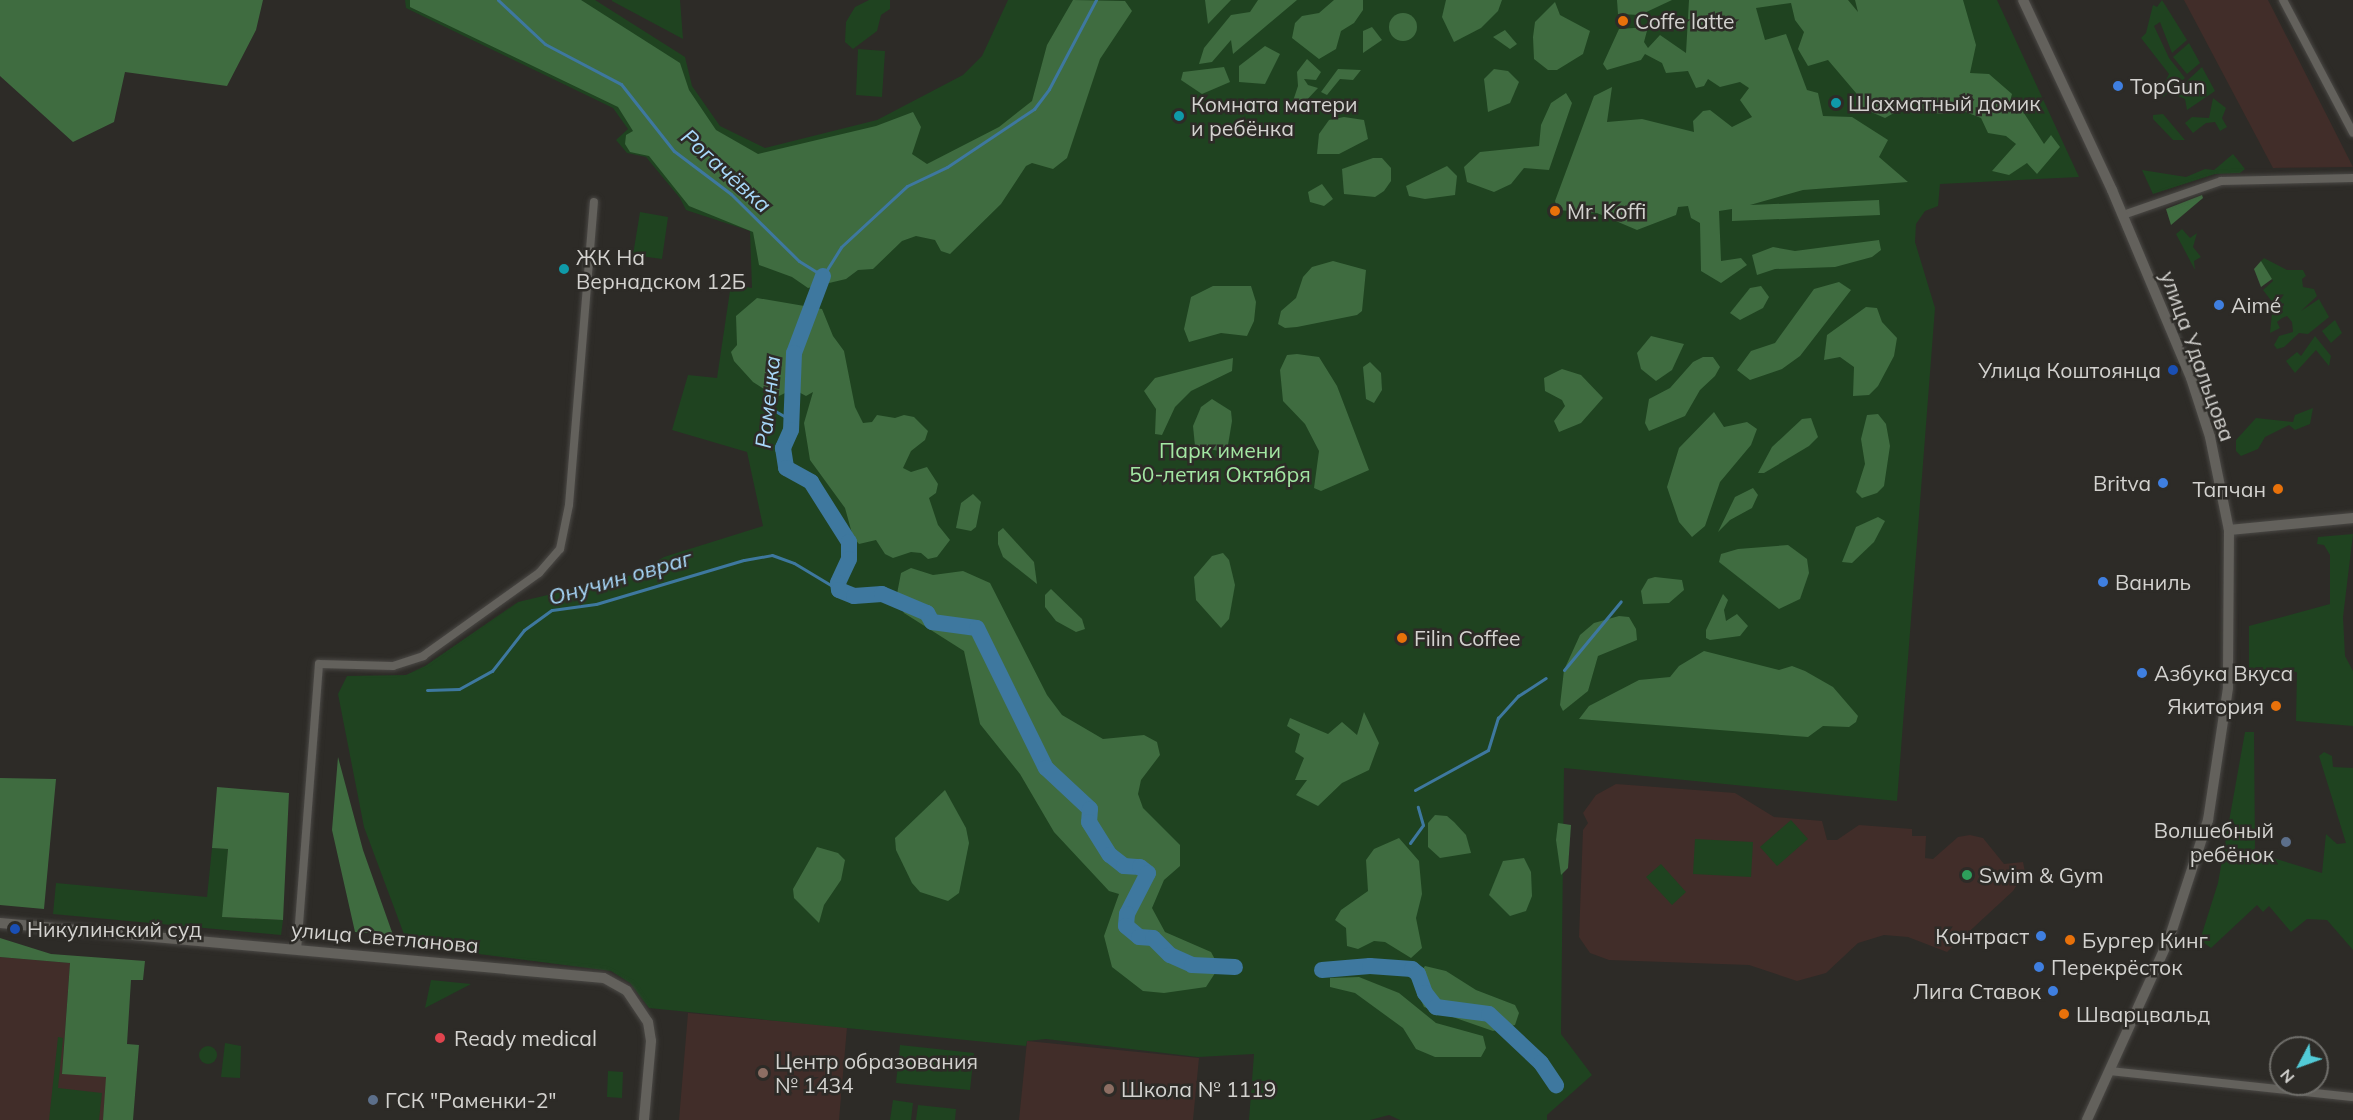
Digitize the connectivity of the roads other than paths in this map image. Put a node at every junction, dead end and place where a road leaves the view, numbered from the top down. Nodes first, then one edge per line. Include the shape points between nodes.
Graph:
1 (2023, 0) edge
2 (2283, 0) edge
3 (2353, 133) edge
4 (2353, 178) edge
5 (594, 202) dead end
6 (2123, 215) junction
7 (2353, 518) edge
8 (2229, 530) junction
9 (0, 923) edge
10 (297, 950) junction
11 (2109, 1071) junction
12 (2353, 1097) edge
13 (644, 1120) edge
14 (2087, 1120) edge

1 - 6 street, улица Удальцова
2 - 3 street
4 - 6 street via 2222,181
5 - 10 street via 569,506 560,549 539,573 423,656 393,666 318,664
6 - 8 street, улица Удальцова via 2204,417
7 - 8 street
8 - 11 street, улица Удальцова via 2228,688 2208,820 2169,939
9 - 10 street, улица Светланова
10 - 13 street, улица Светланова via 588,973 614,981 635,999 648,1022 651,1041
11 - 12 street
11 - 14 street, улица Удальцова

